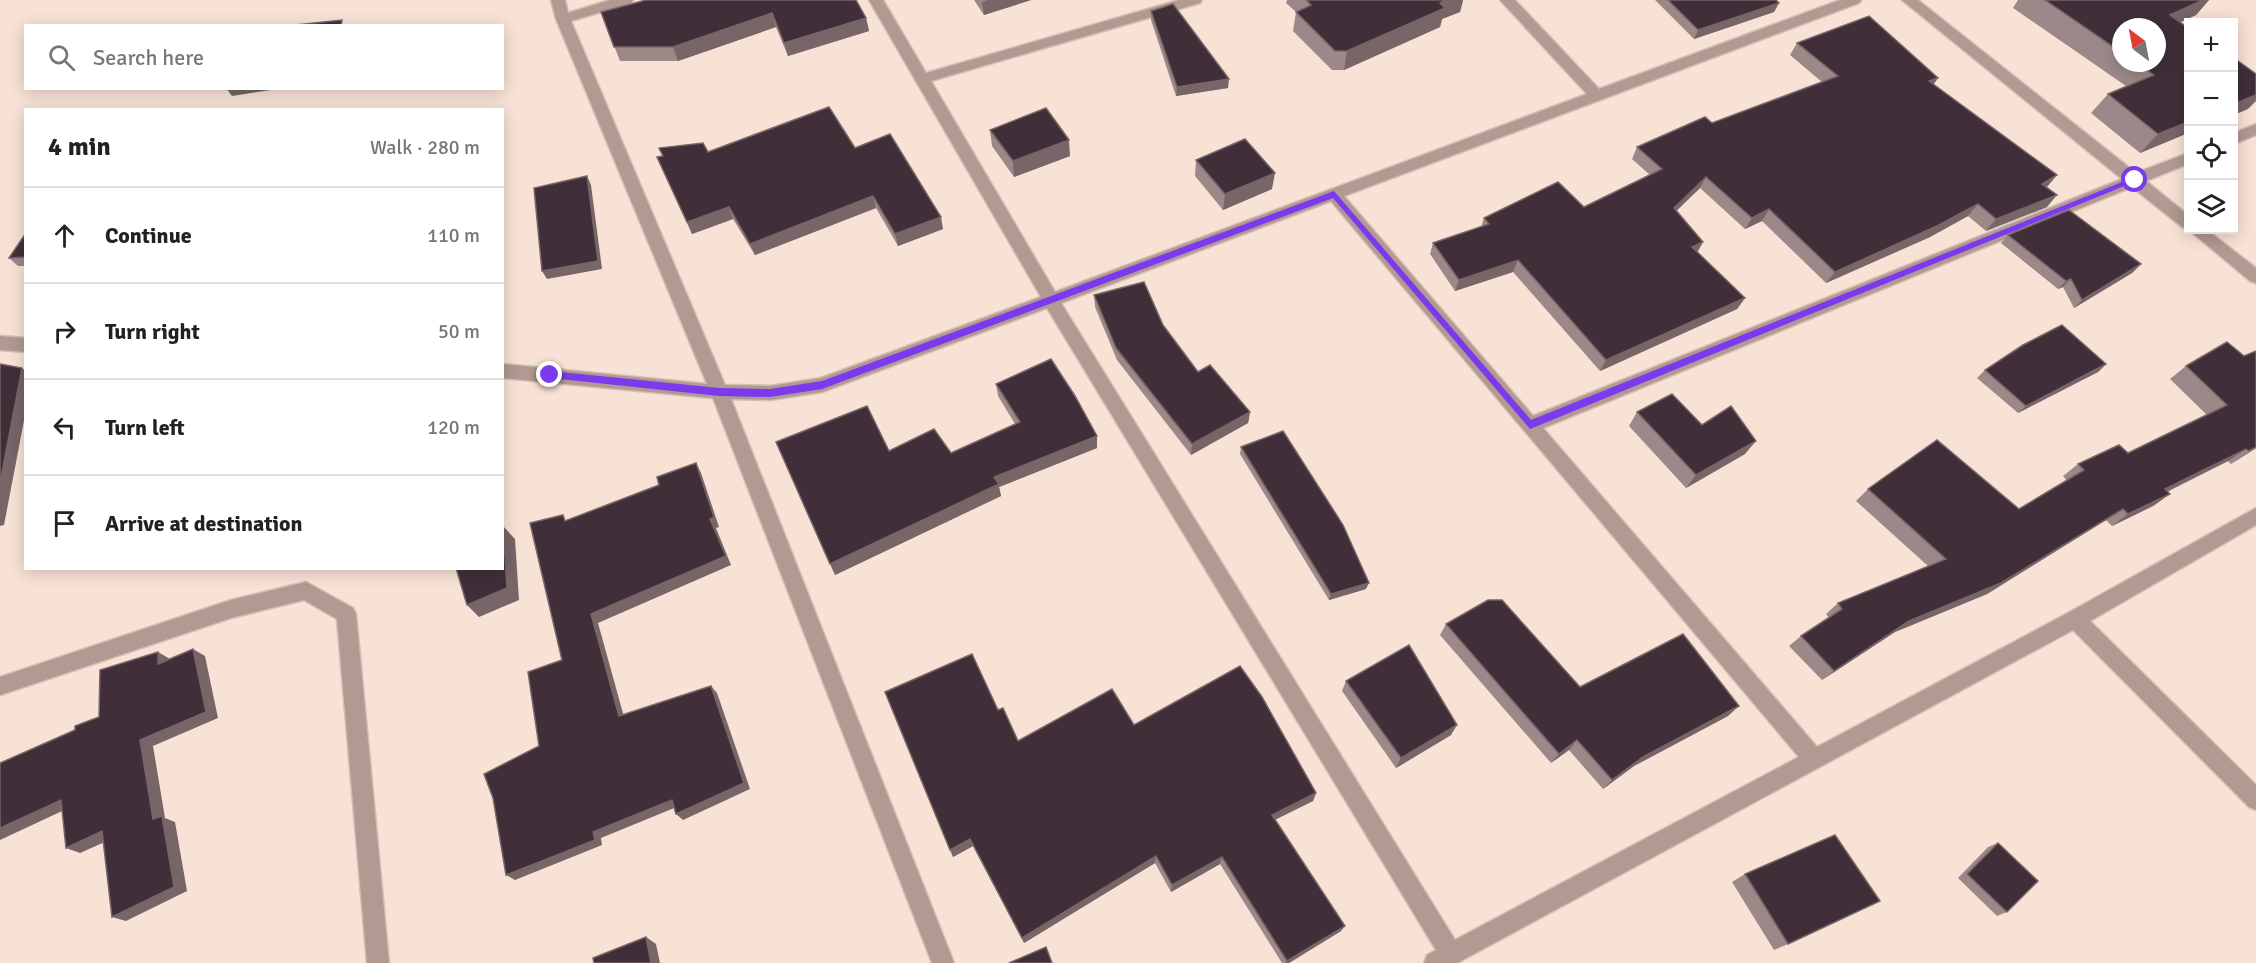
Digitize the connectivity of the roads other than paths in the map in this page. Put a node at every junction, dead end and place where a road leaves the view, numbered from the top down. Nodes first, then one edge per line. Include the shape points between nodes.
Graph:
1 (558, 0) edge
2 (626, 0) edge
3 (876, 0) edge
4 (1195, 0) edge
5 (1507, 0) edge
6 (1854, 0) edge
7 (1910, 0) edge
8 (563, 19) junction
9 (922, 79) junction
10 (1597, 96) junction
11 (2256, 129) edge
12 (2238, 137) edge
13 (2184, 160) edge
14 (2135, 180) junction
15 (1334, 195) junction
16 (2184, 220) edge
17 (2202, 234) edge
18 (2256, 277) edge
19 (1051, 300) junction
20 (0, 343) edge
21 (24, 345) edge
22 (504, 371) edge
23 (719, 392) junction
24 (1530, 425) junction
25 (2256, 516) edge
26 (2075, 619) junction
27 (0, 686) edge
28 (1814, 759) junction
29 (2256, 800) edge
30 (1443, 958) edge
31 (378, 963) edge
32 (943, 963) edge

1 - 8 street
2 - 8 street
3 - 9 street
4 - 9 street
5 - 10 street
6 - 10 street
7 - 14 street
8 - 23 street
9 - 19 street
10 - 15 street
11 - 12 street
13 - 14 street
14 - 16 street
14 - 24 street
15 - 19 street
15 - 24 street
17 - 18 street
19 - 23 street via 822,385 770,393
19 - 30 street
20 - 21 street
22 - 23 street
23 - 32 street
24 - 28 street
25 - 26 street
26 - 28 street
26 - 29 street
27 - 31 street via 231,609 306,591 346,614
28 - 30 street

